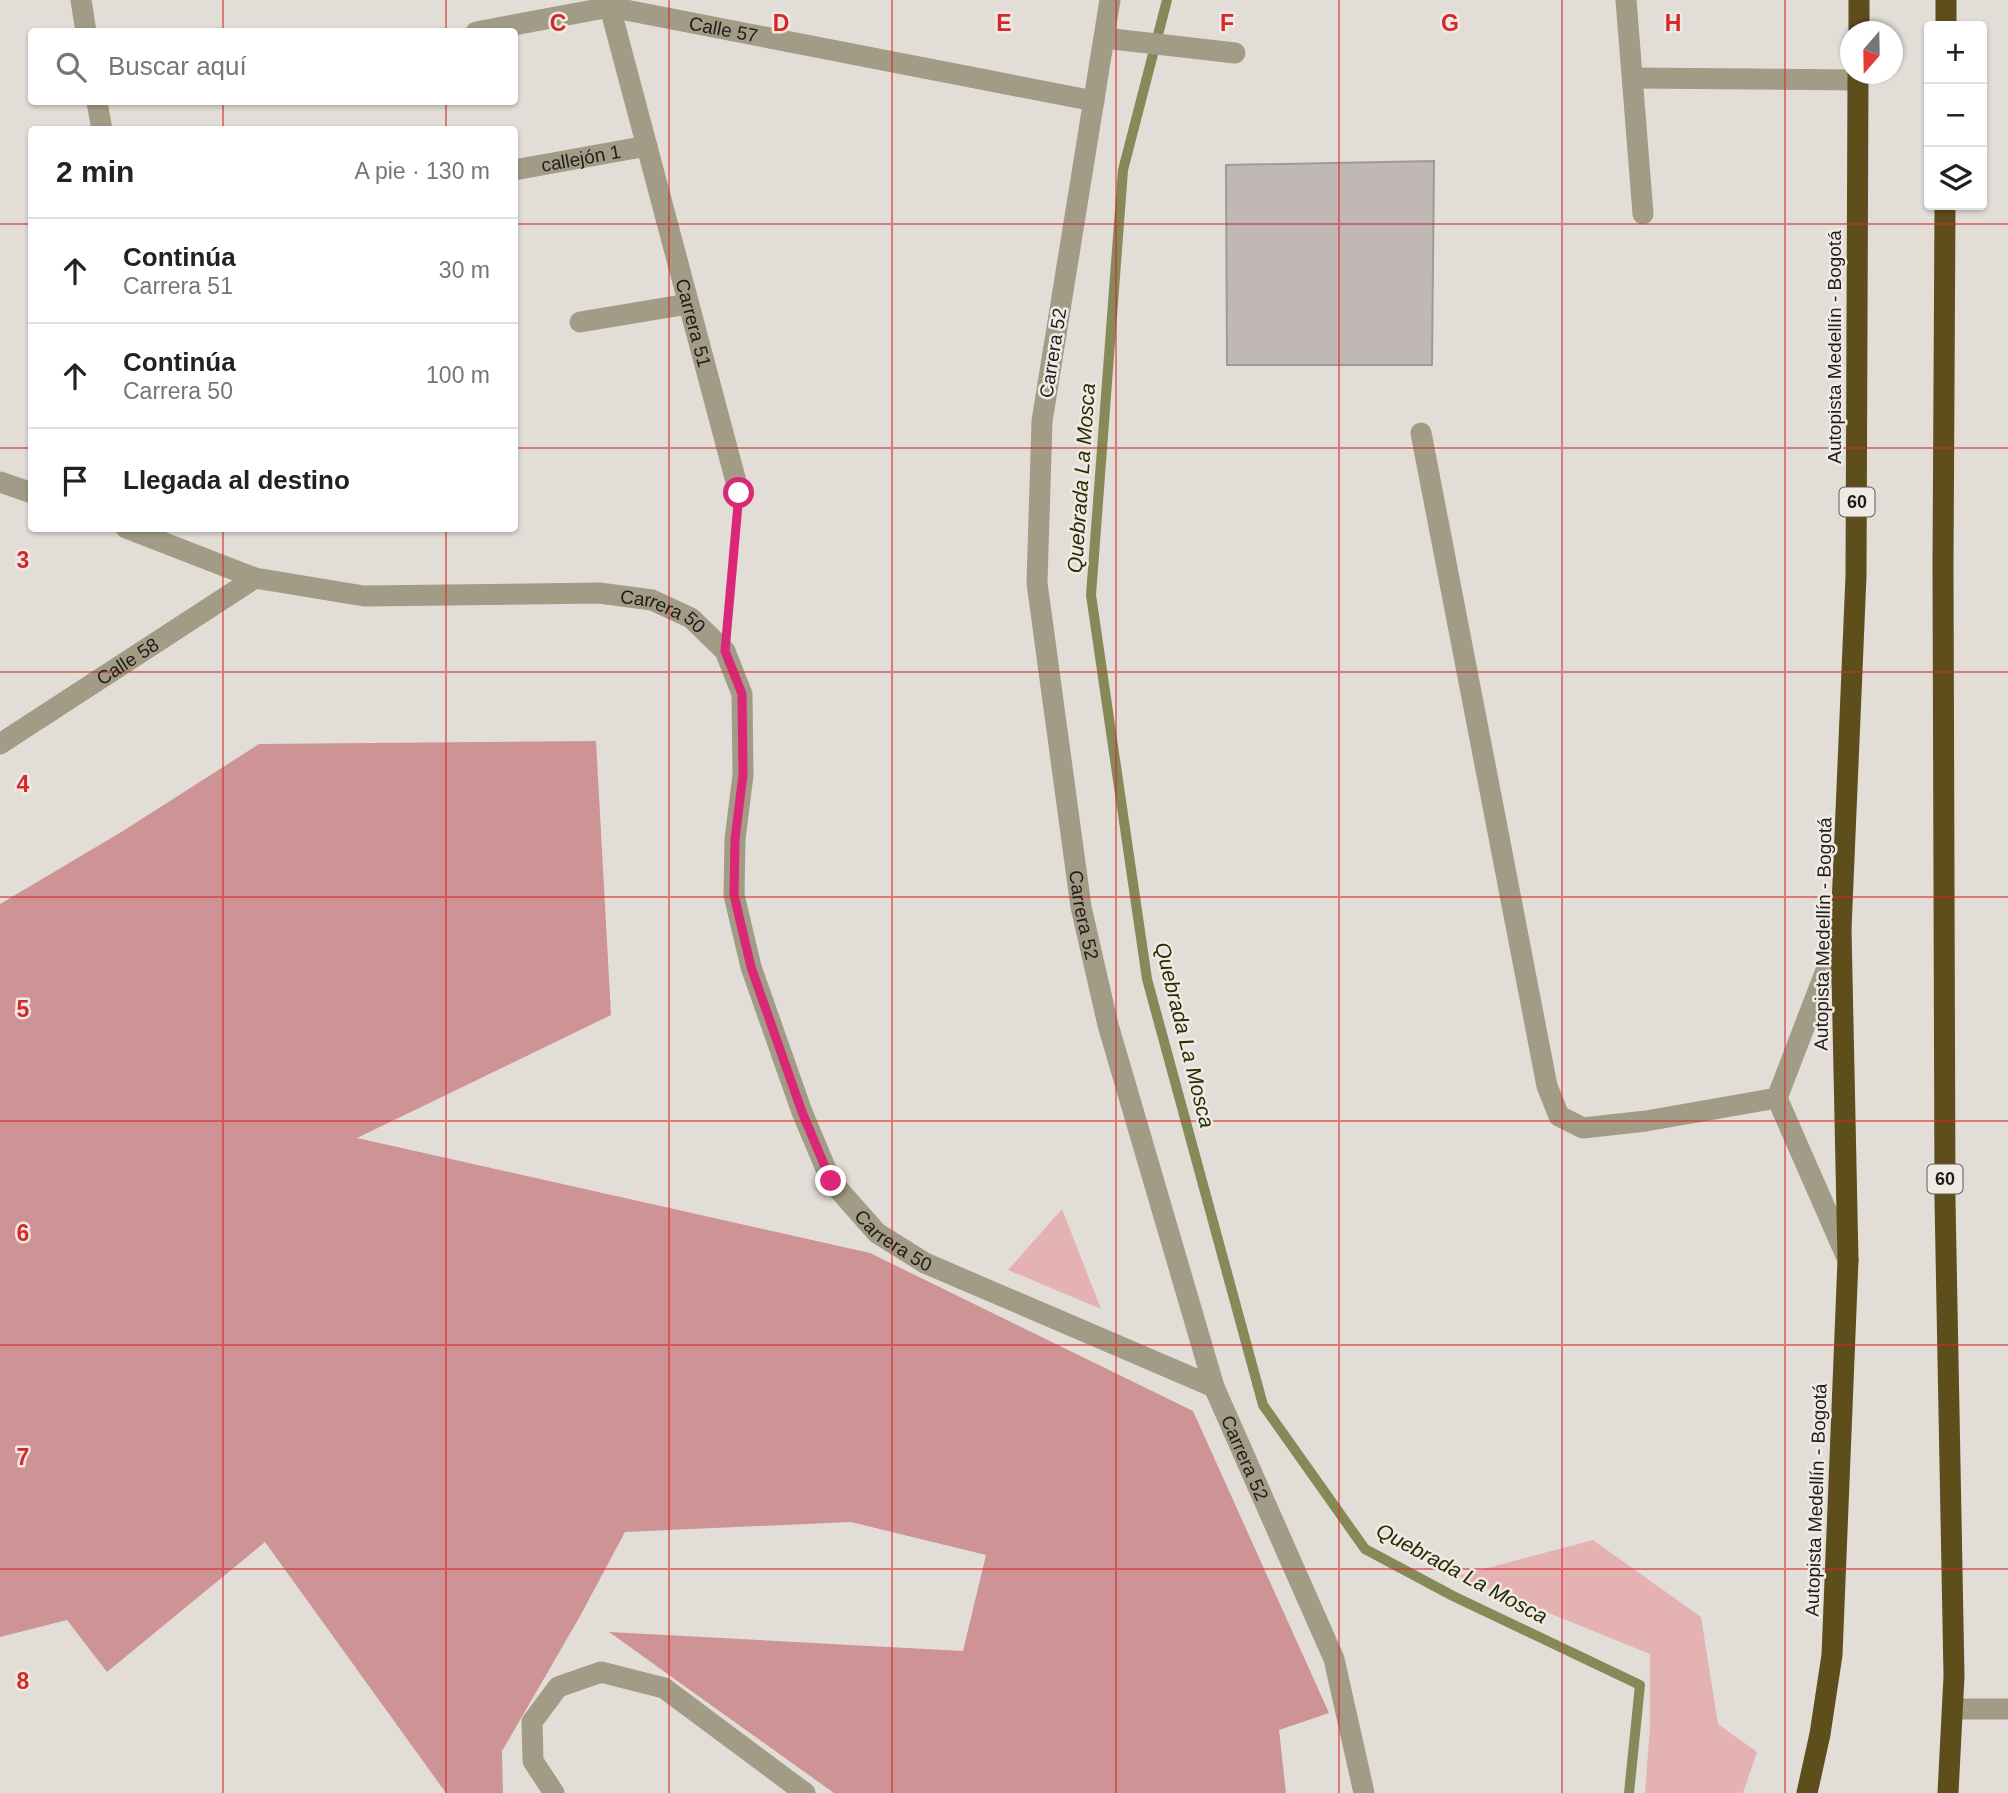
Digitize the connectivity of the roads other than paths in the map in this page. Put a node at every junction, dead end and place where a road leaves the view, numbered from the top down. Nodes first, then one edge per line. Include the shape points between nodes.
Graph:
1 (81, 0) edge
2 (1110, 0) edge
3 (1626, 0) edge
4 (1859, 0) edge
5 (1946, 0) edge
6 (609, 4) edge
7 (1858, 21) edge
8 (1946, 21) edge
9 (85, 28) edge
10 (495, 28) edge
11 (1104, 38) junction
12 (1235, 53) dead end
13 (1840, 77) edge
14 (1633, 78) junction
15 (1858, 84) edge
16 (1094, 101) junction
17 (98, 105) edge
18 (101, 126) edge
19 (647, 146) junction
20 (518, 169) edge
21 (1945, 210) edge
22 (1643, 214) dead end
23 (688, 304) junction
24 (580, 322) dead end
25 (1420, 433) dead end
26 (0, 482) edge
27 (28, 492) edge
28 (739, 493) road end
29 (146, 532) edge
30 (167, 536) edge
31 (254, 578) junction
32 (0, 744) edge
33 (1842, 929) junction
34 (1777, 1098) junction
35 (1848, 1260) junction
36 (1214, 1387) junction
37 (1954, 1709) junction
38 (2008, 1709) edge
39 (554, 1793) edge
40 (805, 1793) edge
41 (1364, 1793) edge
42 (1807, 1793) edge
43 (1948, 1793) edge

1 - 9 street
2 - 11 street, Carrera 52
3 - 14 street
4 - 7 highway
5 - 8 highway
6 - 10 street, Calle 57
6 - 16 street, Calle 57
6 - 19 street, Carrera 51
11 - 12 street
11 - 16 street, Carrera 52
13 - 14 street
14 - 22 street
15 - 33 highway, Autopista Medellín - Bogotá / 60 via 1856,576
16 - 36 street, Carrera 52 via 1042,421 1037,583 1081,907 1108,1025
17 - 18 street
19 - 20 street, callejón 1
19 - 23 street, Carrera 51
21 - 37 highway, 60 via 1945,1186
23 - 24 street
23 - 28 street, Carrera 51
25 - 34 street via 1547,1086 1559,1116 1583,1128
26 - 27 street
29 - 30 street, Carrera 50
30 - 31 street, Carrera 50
31 - 32 street, Calle 58
31 - 36 street, Carrera 50 via 364,596 599,593 652,600 691,618 725,651 742,694 743,775 734,895 751,967 831,1181 877,1233 925,1263
33 - 34 street
33 - 35 highway, Autopista Medellín - Bogotá / 60
34 - 35 street
35 - 42 highway, Autopista Medellín - Bogotá / 60 via 1832,1655
36 - 41 street, Carrera 52 via 1334,1659
37 - 38 street
37 - 43 highway, 60
39 - 40 street via 533,1761 532,1721 558,1687 601,1672 664,1688

